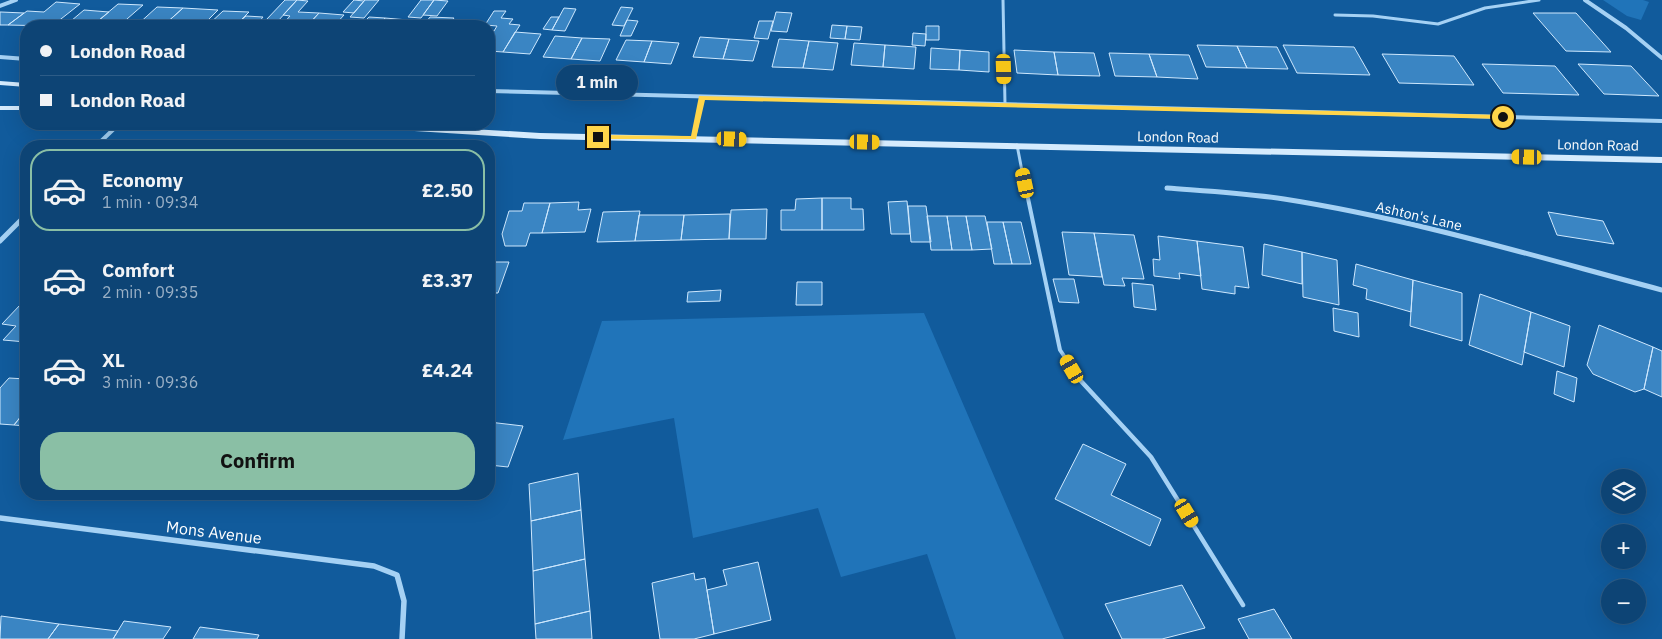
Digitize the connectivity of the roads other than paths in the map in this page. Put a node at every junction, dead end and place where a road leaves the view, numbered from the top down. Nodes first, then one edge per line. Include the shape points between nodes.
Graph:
1 (16, 0) edge
2 (1003, 0) edge
3 (1539, 0) edge
4 (1585, 0) edge
5 (0, 6) edge
6 (1335, 15) dead end
7 (0, 57) edge
8 (1662, 58) edge
9 (20, 59) edge
10 (0, 83) edge
11 (20, 85) edge
12 (495, 91) edge
13 (702, 98) junction
14 (1005, 104) junction
15 (0, 108) edge
16 (20, 108) edge
17 (1662, 121) edge
18 (113, 130) edge
19 (446, 130) edge
20 (694, 138) junction
21 (102, 140) edge
22 (1017, 145) junction
23 (1662, 160) edge
24 (1167, 188) dead end
25 (20, 221) edge
26 (0, 241) edge
27 (1662, 290) edge
28 (0, 518) edge
29 (1243, 605) dead end
30 (402, 639) edge

1 - 5 street
2 - 14 lane
3 - 6 lane via 1485,8 1438,24
4 - 8 street
7 - 9 street
10 - 11 main road
12 - 13 street, London Road
13 - 14 street, London Road
13 - 20 street
14 - 17 street, London Road
15 - 16 main road
18 - 21 street
19 - 20 main road, London Road via 540,136
20 - 22 main road, London Road
22 - 23 main road, London Road
22 - 29 lane via 1060,350 1091,394 1125,426 1151,457
24 - 27 street, Ashton's Lane via 1273,198 1420,226
25 - 26 street
28 - 30 street, Mons Avenue via 374,566 397,575 404,601

